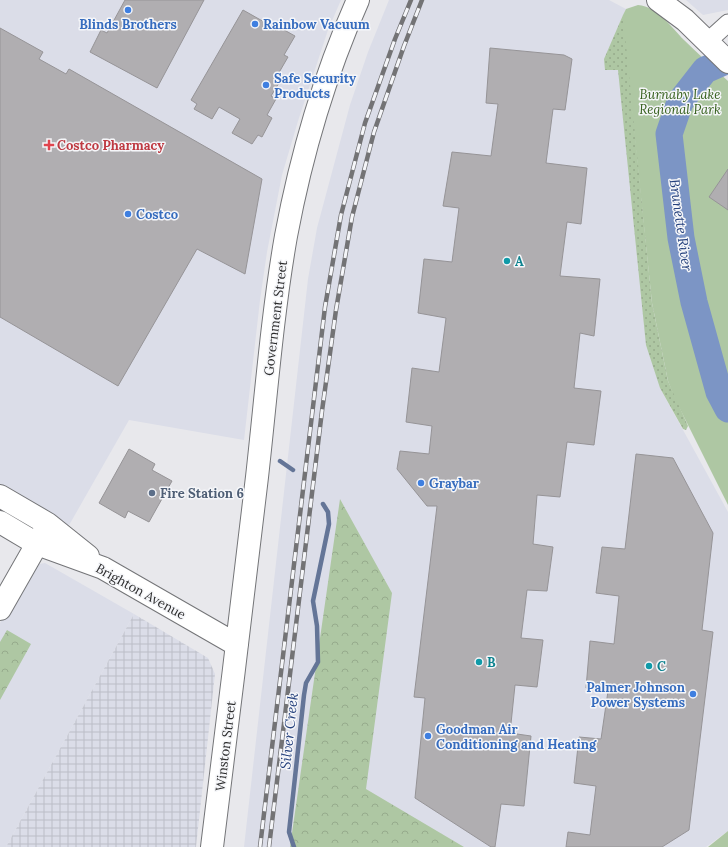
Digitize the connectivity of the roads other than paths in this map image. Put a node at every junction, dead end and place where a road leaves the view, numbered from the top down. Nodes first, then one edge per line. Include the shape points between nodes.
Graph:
1 (658, 0) edge
2 (354, 2) edge
3 (728, 23) edge
4 (712, 47) edge
5 (0, 496) edge
6 (0, 506) edge
7 (0, 522) edge
8 (48, 524) junction
9 (37, 544) junction
10 (103, 568) junction
11 (0, 610) edge
12 (237, 645) junction
13 (212, 847) edge

1 - 4 street
2 - 12 street, Government Street via 311,132 297,181 286,236 277,292
3 - 4 street
5 - 8 street
6 - 8 street via 30,522
7 - 9 street, Brighton Avenue
8 - 9 street
8 - 10 street
9 - 10 street, Brighton Avenue
9 - 11 street
10 - 12 street, Brighton Avenue
12 - 13 street, Winston Street

